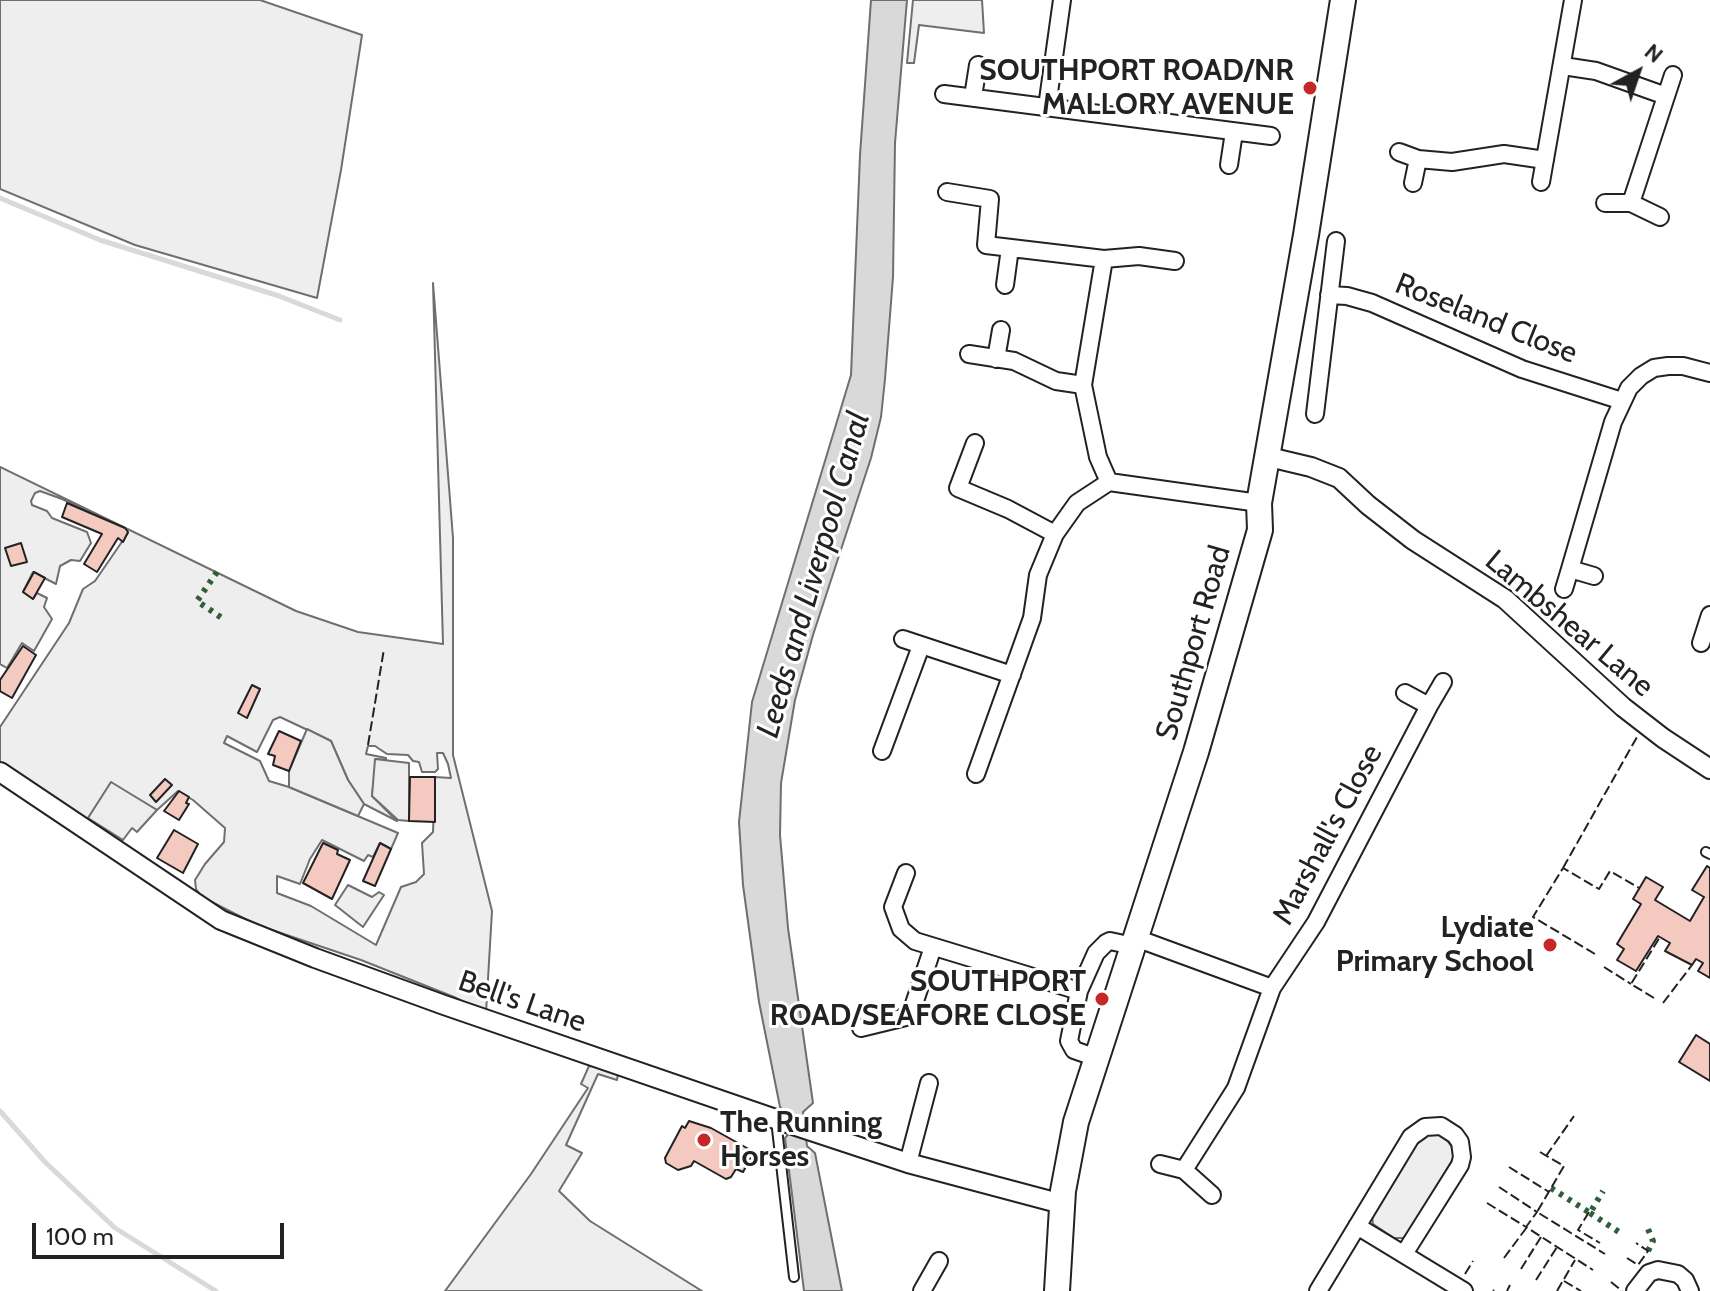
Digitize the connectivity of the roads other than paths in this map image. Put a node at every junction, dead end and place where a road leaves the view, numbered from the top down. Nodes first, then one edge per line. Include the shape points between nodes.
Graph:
1 (1062, 0) edge
2 (1343, 0) edge
3 (1573, 0) edge
4 (978, 65) dead end
5 (1563, 66) junction
6 (1673, 75) dead end
7 (944, 94) dead end
8 (1666, 96) junction
9 (973, 97) junction
10 (1047, 107) junction
11 (1234, 132) junction
12 (1271, 136) dead end
13 (1399, 152) dead end
14 (1418, 159) junction
15 (1545, 160) junction
16 (1229, 165) dead end
17 (1541, 182) dead end
18 (1413, 183) dead end
19 (947, 192) dead end
20 (1605, 203) dead end
21 (1631, 203) junction
22 (1660, 217) dead end
23 (1336, 241) dead end
24 (1010, 248) junction
25 (1104, 259) junction
26 (1175, 261) dead end
27 (1005, 285) dead end
28 (1329, 295) junction
29 (1001, 330) dead end
30 (969, 354) dead end
31 (996, 359) junction
32 (1710, 373) edge
33 (1083, 385) junction
34 (1622, 401) junction
35 (1315, 414) dead end
36 (975, 443) dead end
37 (1269, 457) junction
38 (1109, 482) junction
39 (1259, 503) junction
40 (1055, 534) junction
41 (1570, 569) junction
42 (1594, 576) dead end
43 (1564, 589) dead end
44 (1710, 615) edge
45 (903, 639) dead end
46 (1701, 643) dead end
47 (921, 646) junction
48 (1012, 675) junction
49 (1443, 682) dead end
50 (1405, 693) dead end
51 (1429, 706) junction
52 (882, 751) dead end
53 (1710, 769) edge
54 (0, 772) edge
55 (976, 774) dead end
56 (906, 873) dead end
57 (1134, 942) junction
58 (933, 947) junction
59 (1272, 988) junction
60 (1079, 991) junction
61 (861, 1028) dead end
62 (1097, 1058) junction
63 (929, 1083) dead end
64 (782, 1122) junction
65 (908, 1163) junction
66 (1160, 1164) dead end
67 (1184, 1170) junction
68 (1212, 1195) dead end
69 (1062, 1204) junction
70 (1357, 1226) junction
71 (1404, 1254) junction
72 (939, 1261) dead end
73 (794, 1277) dead end
74 (922, 1291) edge
75 (1057, 1291) edge
76 (1318, 1291) edge
77 (1464, 1291) edge
78 (1635, 1291) edge
79 (1690, 1291) edge

1 - 10 street
2 - 37 main road, Southport Road
3 - 5 street
4 - 9 street
5 - 8 street via 1596,71
5 - 15 street
6 - 8 street
7 - 9 street
8 - 21 street
9 - 10 street
10 - 11 street
11 - 12 street
11 - 16 street
13 - 14 street
14 - 15 street via 1452,162 1504,154
14 - 18 street
15 - 17 street
19 - 24 street via 990,199 986,245
20 - 21 street
21 - 22 street
23 - 28 street
24 - 25 street
24 - 27 street
25 - 26 street
25 - 33 street
28 - 34 street, Roseland Close via 1372,303 1538,375
28 - 35 street
29 - 31 street
30 - 31 street
31 - 33 street
32 - 34 street via 1683,366 1654,368
33 - 38 street via 1098,457
34 - 41 street
36 - 40 street via 958,488
37 - 39 main road, Southport Road
37 - 53 street, Lambshear Lane via 1339,478 1403,532 1505,599 1623,707
38 - 39 street
38 - 40 street via 1077,503
39 - 57 main road, Southport Road via 1260,530
40 - 48 street via 1038,575 1032,618
41 - 42 street
41 - 43 street
44 - 46 street
45 - 47 street
47 - 48 street
47 - 52 street
48 - 55 street
49 - 51 street, Marshall's Close
50 - 51 street
51 - 59 street, Marshall's Close via 1316,922
54 - 64 street, Bell's Lane via 221,920 444,1005
56 - 58 street via 893,907 901,929
57 - 59 street
57 - 60 street via 1106,943
57 - 62 main road, Southport Road
58 - 60 street
58 - 61 street via 910,1016
59 - 67 street, Marshall's Close via 1236,1088
60 - 62 street via 1069,1041 1074,1050
62 - 69 main road, Southport Road via 1076,1122
63 - 65 street
64 - 65 street, Bell's Lane
64 - 73 lane
65 - 69 street, Bell's Lane
66 - 67 street
67 - 68 street
69 - 75 main road, Southport Road
70 - 71 street
70 - 71 street via 1411,1137 1433,1125 1449,1129 1460,1142 1460,1165
70 - 76 street
71 - 77 street
72 - 74 street
78 - 79 street via 1658,1270 1678,1274

